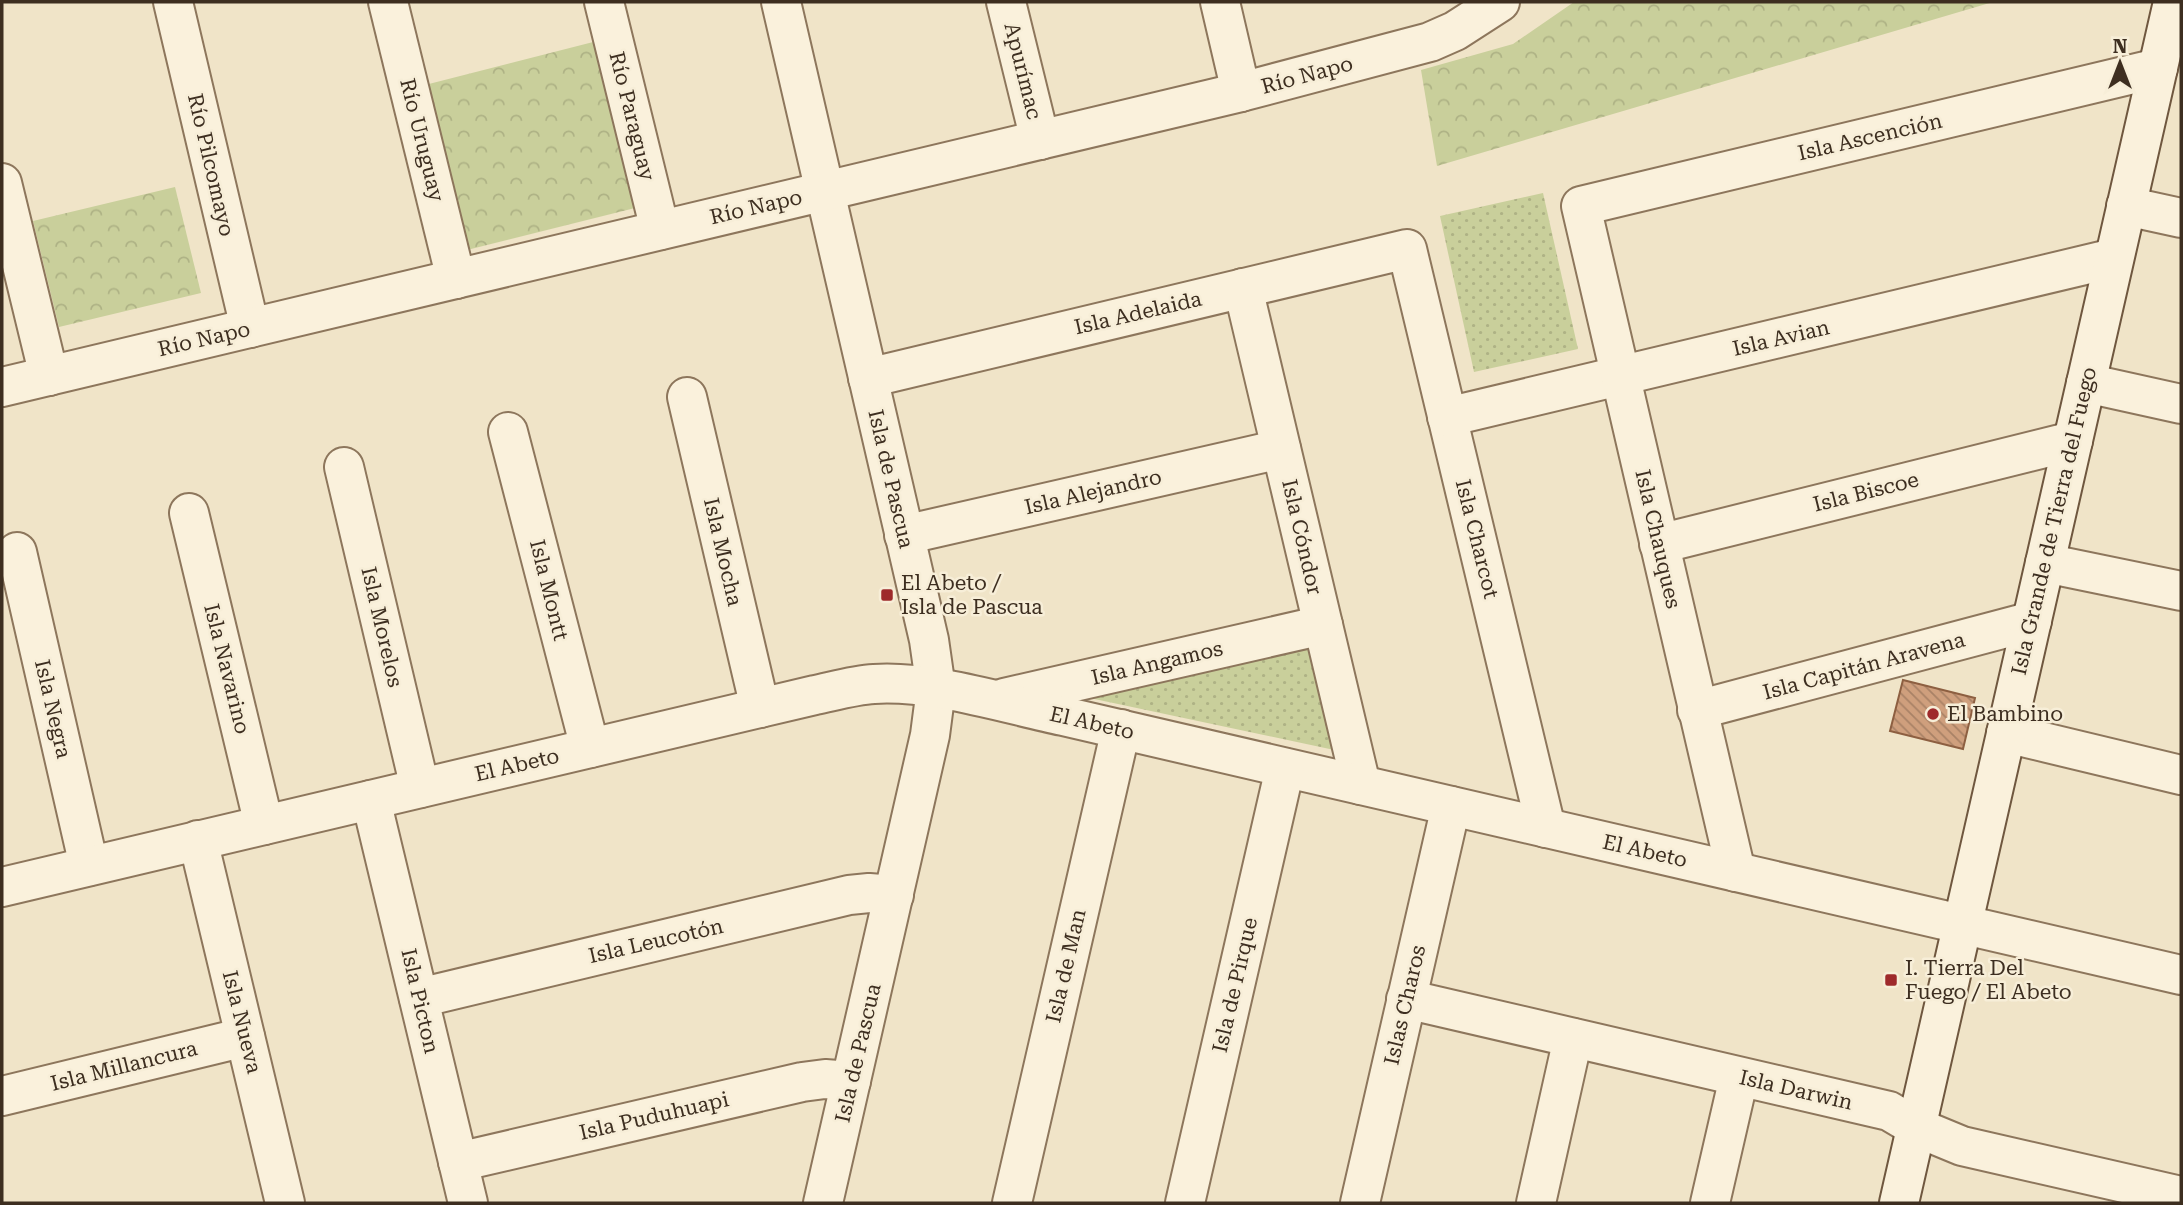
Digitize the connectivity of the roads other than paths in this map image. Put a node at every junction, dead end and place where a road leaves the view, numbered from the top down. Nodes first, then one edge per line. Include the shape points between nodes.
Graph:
1 (173, 2) edge
2 (388, 2) edge
3 (604, 2) edge
4 (782, 2) edge
5 (1006, 2) edge
6 (1220, 2) edge
7 (1500, 2) edge
8 (2173, 2) edge
9 (2158, 68) junction
10 (1241, 92) junction
11 (1040, 140) junction
12 (2, 183) edge
13 (825, 191) junction
14 (1581, 206) joint
15 (2126, 206) junction
16 (2181, 218) edge
17 (660, 230) junction
18 (1407, 249) joint
19 (2114, 258) junction
20 (456, 279) junction
21 (1243, 288) junction
22 (250, 328) junction
23 (49, 376) junction
24 (1620, 376) junction
25 (868, 377) junction
26 (2086, 383) junction
27 (2, 387) edge
28 (687, 397) dead end
29 (2181, 404) edge
30 (1447, 417) junction
31 (508, 432) dead end
32 (2073, 441) junction
33 (1281, 449) junction
34 (344, 467) dead end
35 (190, 513) dead end
36 (904, 536) junction
37 (1659, 544) junction
38 (17, 552) dead end
39 (2045, 563) junction
40 (2181, 591) edge
41 (2032, 621) junction
42 (1323, 625) junction
43 (936, 689) junction
44 (992, 701) junction
45 (760, 708) junction
46 (1697, 710) junction
47 (1121, 729) junction
48 (2006, 733) junction
49 (590, 748) junction
50 (1284, 768) junction
51 (2181, 775) edge
52 (1361, 785) junction
53 (420, 788) junction
54 (371, 800) junction
55 (1451, 806) junction
56 (264, 825) junction
57 (1546, 828) junction
58 (198, 840) junction
59 (89, 866) junction
60 (1736, 872) junction
61 (2, 887) edge
62 (894, 895) junction
63 (1962, 925) junction
64 (2181, 975) edge
65 (419, 998) junction
66 (1406, 999) junction
67 (246, 1037) junction
68 (1573, 1038) junction
69 (1739, 1077) junction
70 (851, 1081) junction
71 (2, 1096) edge
72 (1916, 1126) junction
73 (458, 1162) junction
74 (2181, 1196) edge
75 (285, 1203) edge
76 (468, 1203) edge
77 (823, 1203) edge
78 (1012, 1203) edge
79 (1185, 1203) edge
80 (1360, 1203) edge
81 (1536, 1203) edge
82 (1710, 1203) edge
83 (1899, 1203) edge

1 - 22 street, Río Pilcomayo
2 - 20 street, Río Uruguay
3 - 17 street, Río Paraguay
4 - 13 street, Isla de Pascua
5 - 11 street, Apurímac
6 - 10 street
7 - 10 street, Río Napo via 1430,42
8 - 9 street, Isla Grande de Tierra del Fuego
9 - 14 street, Isla Ascención
9 - 15 street, Isla Grande de Tierra del Fuego
10 - 11 street, Río Napo
11 - 13 street, Río Napo
12 - 23 street
13 - 17 street, Río Napo
13 - 25 street, Isla de Pascua
14 - 24 street, Isla Chauques
15 - 16 street
15 - 19 street, Isla Grande de Tierra del Fuego
17 - 20 street, Río Napo
18 - 21 street, Isla Adelaida
18 - 30 street, Isla Charcot
19 - 24 street, Isla Avian
19 - 26 street, Isla Grande de Tierra del Fuego
20 - 22 street, Río Napo
21 - 25 street, Isla Adelaida
21 - 33 street, Isla Cóndor
22 - 23 street, Río Napo
23 - 27 street, Río Napo
24 - 30 street, Isla Avian
24 - 37 street, Isla Chauques
25 - 36 street, Isla de Pascua
26 - 29 street
26 - 32 street, Isla Grande de Tierra del Fuego
28 - 45 street, Isla Mocha
30 - 57 street, Isla Charcot
31 - 49 street, Isla Montt
32 - 37 street, Isla Biscoe
32 - 39 street, Isla Grande de Tierra del Fuego
33 - 36 street, Isla Alejandro
33 - 42 street, Isla Cóndor
34 - 53 street, Isla Morelos
35 - 56 street, Isla Navarino
36 - 43 street, Isla de Pascua
37 - 46 street, Isla Chauques
38 - 59 street, Isla Negra
39 - 40 street
39 - 41 street, Isla Grande de Tierra del Fuego
41 - 46 street, Isla Capitán Aravena
41 - 48 street, Isla Grande de Tierra del Fuego
42 - 44 street, Isla Angamos
42 - 52 street, Isla Cóndor
43 - 44 street, El Abeto
43 - 45 street, El Abeto via 873,684
43 - 62 street, Isla de Pascua
44 - 47 street, El Abeto
45 - 49 street, El Abeto
46 - 60 street, Isla Chauques
47 - 50 street, El Abeto
47 - 78 street, Isla de Man
48 - 51 street
48 - 63 street, Isla Grande de Tierra del Fuego
49 - 53 street, El Abeto
50 - 52 street, El Abeto
50 - 79 street, Isla de Pirque
52 - 55 street, El Abeto
53 - 54 street, El Abeto
54 - 56 street, El Abeto
54 - 65 street, Isla Picton
55 - 57 street, El Abeto
55 - 66 street, Islas Charos
56 - 58 street, El Abeto
57 - 60 street, El Abeto
58 - 59 street, El Abeto
58 - 67 street, Isla Nueva
59 - 61 street, El Abeto
60 - 63 street, El Abeto
62 - 65 street, Isla Leucotón via 849,895
62 - 70 street, Isla de Pascua
63 - 64 street, El Abeto
63 - 72 street, Isla Grande de Tierra del Fuego
65 - 73 street, Isla Picton
66 - 68 street, Isla Darwin
66 - 80 street, Islas Charos
67 - 71 street, Isla Millancura
67 - 75 street, Isla Nueva
68 - 69 street, Isla Darwin
68 - 81 street
69 - 72 street, Isla Darwin via 1889,1111
69 - 82 street
70 - 73 street, Isla Puduhuapi via 802,1082
70 - 77 street, Isla de Pascua
72 - 74 street, Isla Darwin via 1962,1146
72 - 83 street, Isla Grande de Tierra del Fuego
73 - 76 street, Isla Picton

